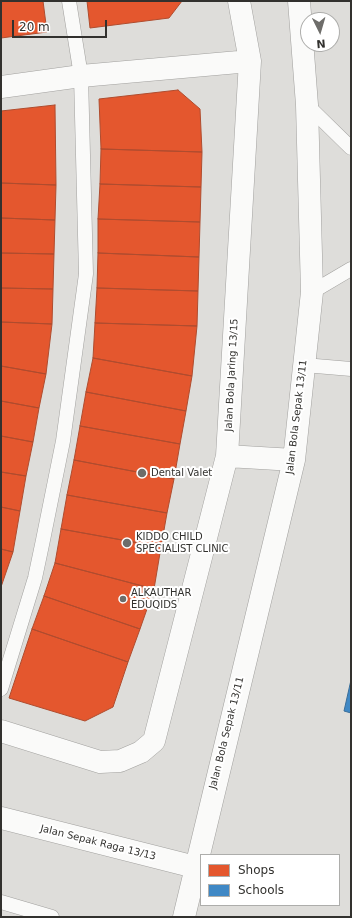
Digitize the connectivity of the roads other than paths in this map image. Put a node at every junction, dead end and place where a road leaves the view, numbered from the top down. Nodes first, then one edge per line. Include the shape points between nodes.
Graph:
1 (69, 1) edge
2 (239, 1) edge
3 (299, 1) edge
4 (250, 61) junction
5 (81, 76) junction
6 (1, 87) edge
7 (307, 105) junction
8 (351, 148) edge
9 (351, 269) edge
10 (312, 292) junction
11 (304, 365) junction
12 (351, 369) edge
13 (227, 456) junction
14 (294, 460) junction
15 (1, 688) edge
16 (1, 731) edge
17 (1, 818) edge
18 (195, 867) junction
19 (1, 902) edge
20 (52, 917) edge
21 (184, 917) edge

1 - 5 lane
2 - 4 street, Jalan Bola Jaring 13/15
3 - 7 street, Jalan Bola Sepak 13/11
4 - 5 street
4 - 13 street, Jalan Bola Jaring 13/15
5 - 6 street
5 - 15 lane via 86,274 63,441 45,532 35,578
7 - 8 lane
7 - 10 street, Jalan Bola Sepak 13/11
9 - 10 lane
10 - 11 street, Jalan Bola Sepak 13/11
11 - 12 lane
11 - 14 street, Jalan Bola Sepak 13/11
13 - 14 street
13 - 16 street, Jalan Bola Jaring 13/15 via 154,741 141,752 120,760 100,762
14 - 18 street, Jalan Bola Sepak 13/11
17 - 18 street, Jalan Sepak Raga 13/13
18 - 21 street, Jalan Bola Sepak 13/11
19 - 20 lane

